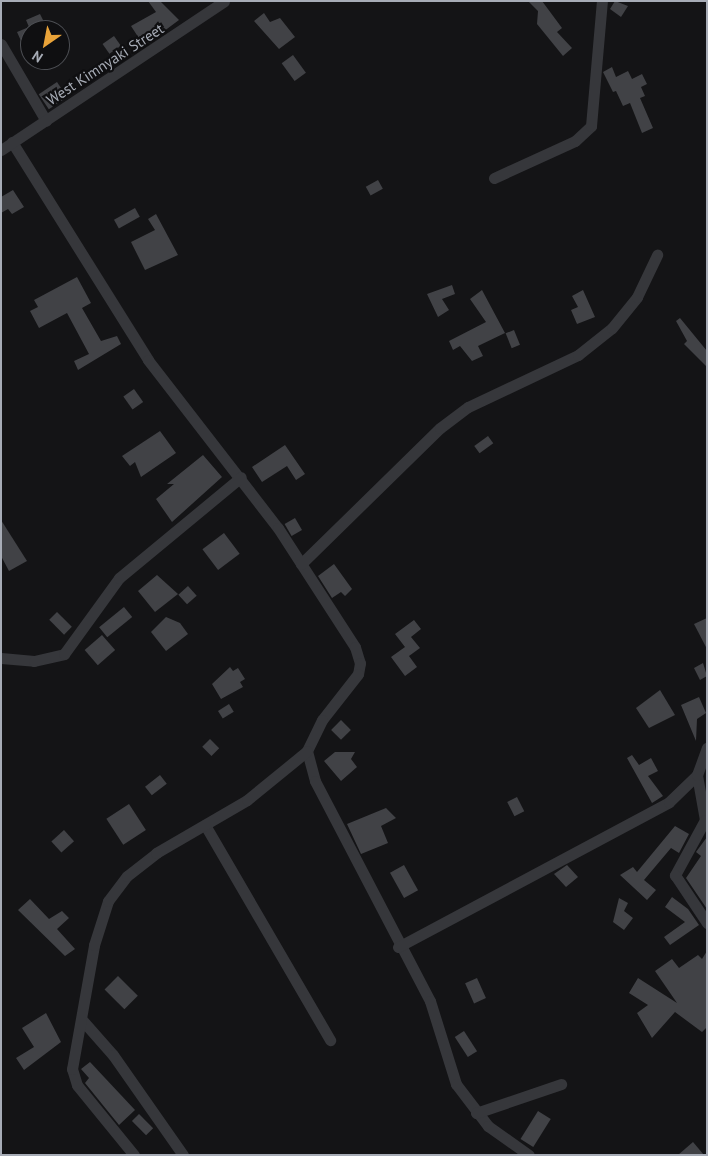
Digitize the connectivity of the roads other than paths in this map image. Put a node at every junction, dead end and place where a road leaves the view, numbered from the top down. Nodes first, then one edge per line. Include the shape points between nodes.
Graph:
1 (224, 1) edge
2 (602, 1) edge
3 (1, 44) edge
4 (46, 121) junction
5 (12, 142) junction
6 (1, 150) edge
7 (494, 178) dead end
8 (657, 255) dead end
9 (241, 477) junction
10 (302, 564) junction
11 (1, 658) edge
12 (707, 748) edge
13 (308, 751) junction
14 (697, 775) junction
15 (706, 808) edge
16 (204, 825) junction
17 (707, 923) edge
18 (398, 947) junction
19 (83, 1021) junction
20 (330, 1040) dead end
21 (562, 1084) dead end
22 (476, 1112) junction
23 (134, 1155) edge
24 (183, 1155) edge
25 (529, 1155) edge

1 - 4 street, West Kimnyaki Street
2 - 7 street via 591,126 575,141
3 - 4 street
4 - 5 street, West Kimnyaki Street
5 - 6 street, West Kimnyaki Street
5 - 9 street via 148,360
8 - 10 street via 637,297 612,328 578,355 468,408 440,428
9 - 10 street
9 - 11 street via 119,578 64,654 34,661
10 - 13 street via 355,647 360,663 351,686 322,720
12 - 14 street
13 - 16 street via 246,800
13 - 18 street via 323,803
14 - 15 street
14 - 18 street via 655,811
15 - 17 street via 700,832 675,875
16 - 19 street via 156,853 127,876 108,901 94,945
16 - 20 street
18 - 22 street via 430,1001 449,1066
19 - 23 street via 73,1076
19 - 24 street via 113,1055
21 - 22 street
22 - 25 street via 504,1140

